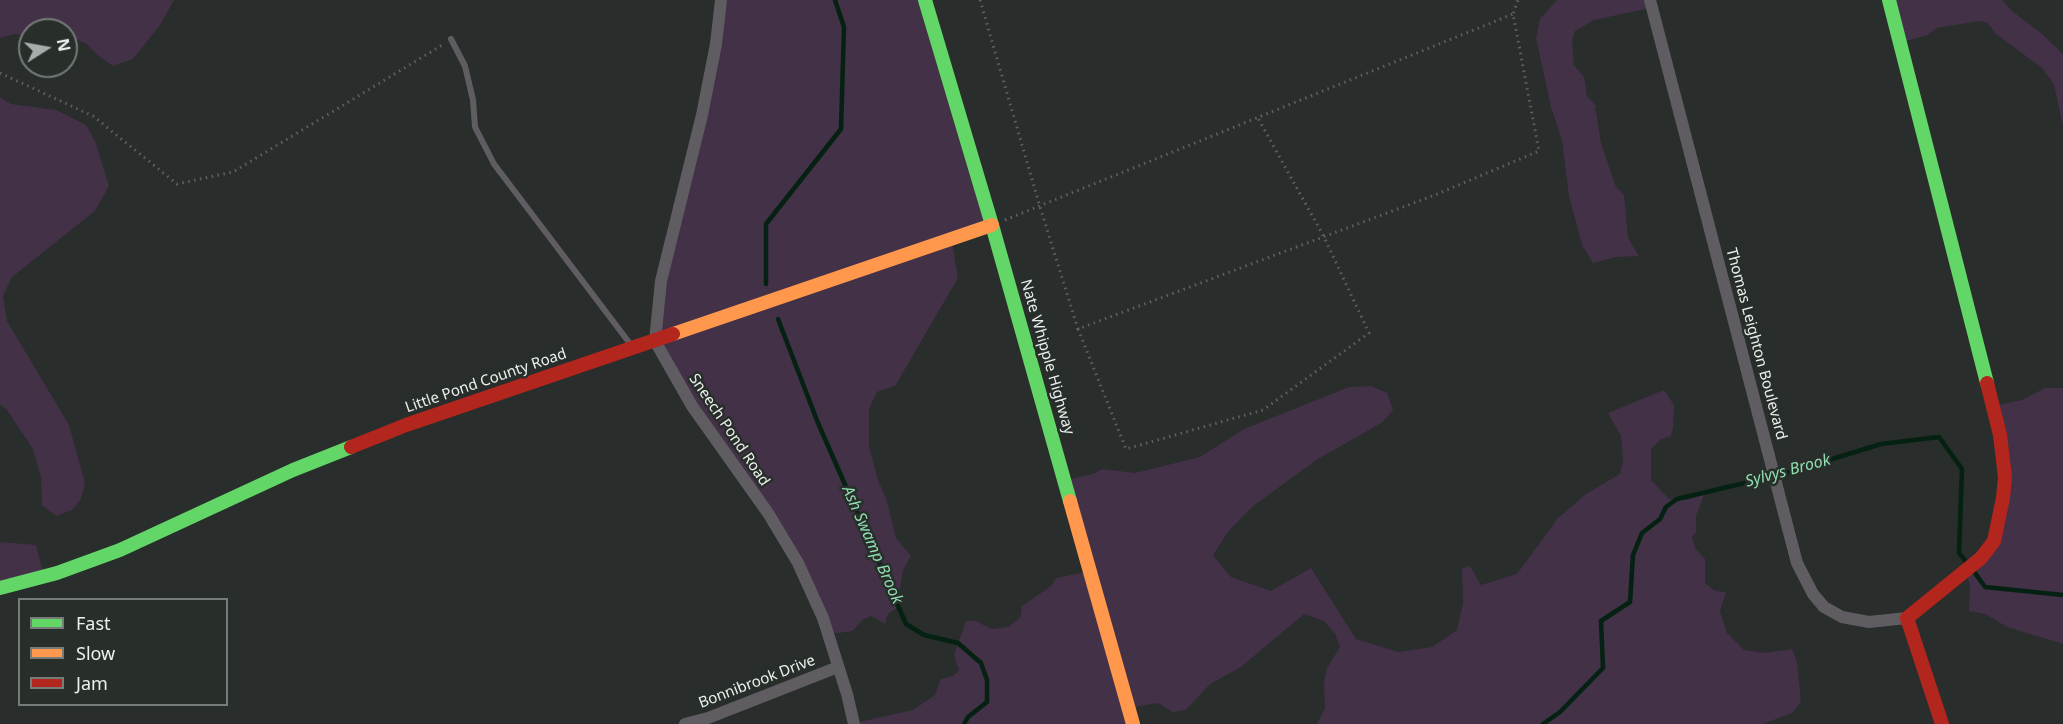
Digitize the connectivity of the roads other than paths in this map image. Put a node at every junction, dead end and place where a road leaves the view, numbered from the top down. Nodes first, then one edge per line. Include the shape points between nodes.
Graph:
1 (721, 0) edge
2 (925, 0) edge
3 (1650, 0) edge
4 (1889, 0) edge
5 (451, 39) road end
6 (992, 225) junction
7 (655, 340) junction
8 (633, 348) junction
9 (0, 588) edge
10 (1907, 618) junction
11 (838, 667) junction
12 (685, 724) edge
13 (854, 724) edge
14 (1133, 724) edge
15 (1942, 724) edge

1 - 7 street via 702,115 661,281
2 - 6 street, Nate Whipple Highway
3 - 10 street, Thomas Leighton Boulevard via 1797,563 1813,594 1824,607 1842,617 1869,622
4 - 10 street via 2000,435 2005,477 1994,541 1981,558
5 - 8 lane via 465,66 475,127 494,164
6 - 7 street, Little Pond County Road
6 - 14 street, Nate Whipple Highway
7 - 8 street, Little Pond County Road
7 - 11 street, Sneech Pond Road via 692,406 793,554 812,591
8 - 9 street, Little Pond County Road via 368,440 120,550
10 - 15 street
11 - 12 street, Bonnibrook Drive
11 - 13 street, Sneech Pond Road

